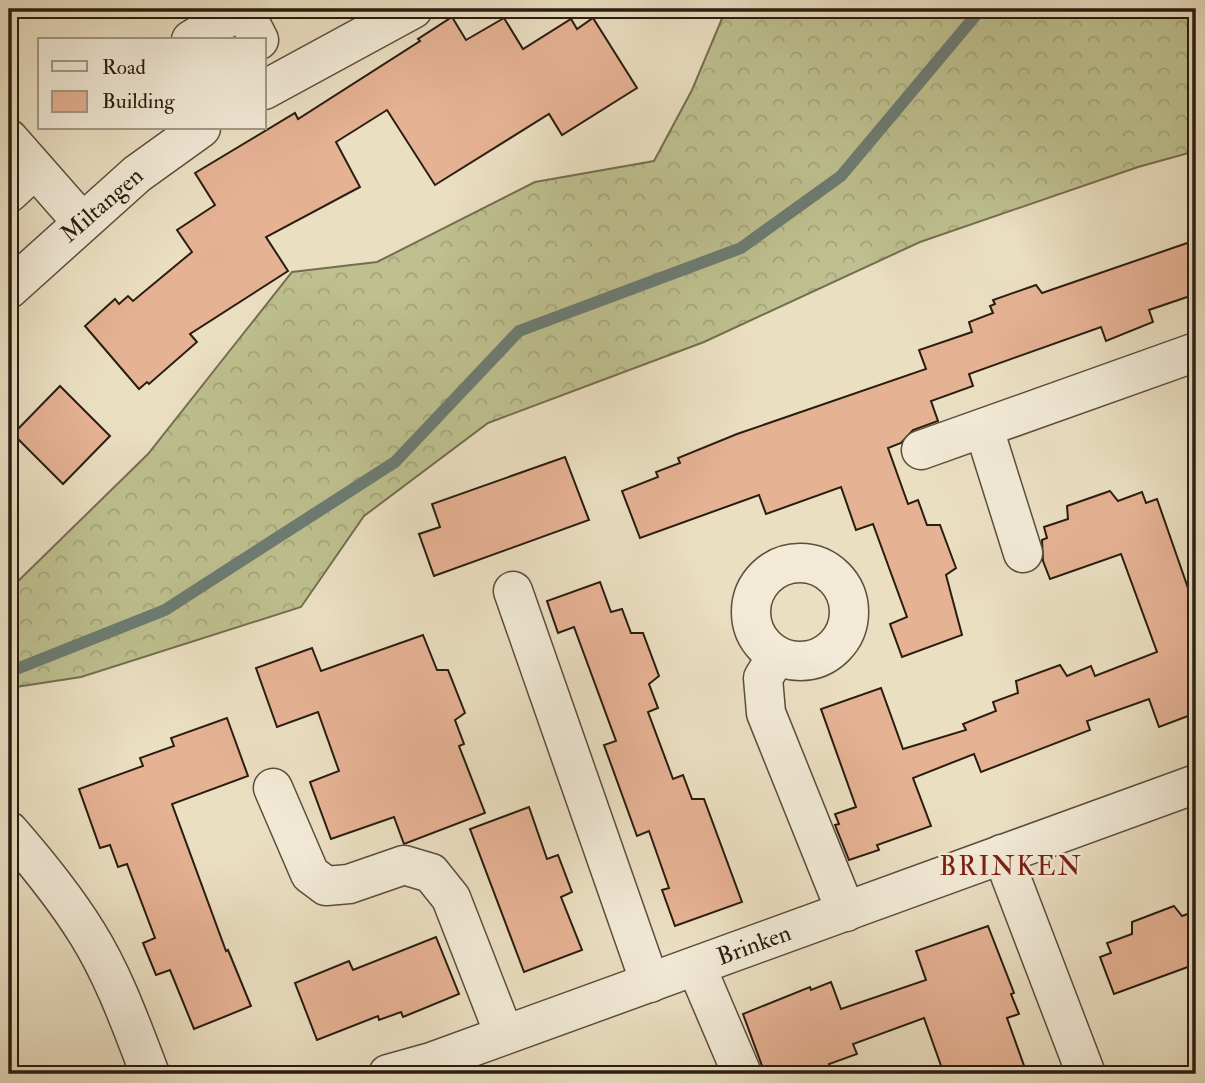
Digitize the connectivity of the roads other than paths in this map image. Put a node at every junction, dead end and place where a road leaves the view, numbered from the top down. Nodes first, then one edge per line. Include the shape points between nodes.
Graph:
1 (242, 9) edge
2 (413, 9) edge
3 (194, 38) edge
4 (258, 38) edge
5 (269, 74) edge
6 (198, 130) edge
7 (9, 139) edge
8 (22, 181) edge
9 (82, 222) junction
10 (9, 289) edge
11 (1196, 352) edge
12 (984, 429) junction
13 (921, 450) dead end
14 (1023, 554) dead end
15 (513, 591) dead end
16 (776, 657) dead end
17 (1196, 784) edge
18 (273, 788) dead end
19 (9, 831) edge
20 (1002, 854) junction
21 (846, 912) junction
22 (696, 966) junction
23 (650, 983) junction
24 (504, 1034) junction
25 (433, 1068) edge
26 (150, 1074) edge
27 (388, 1074) edge
28 (741, 1074) edge
29 (1086, 1074) edge

1 - 3 street
1 - 4 street
2 - 5 street
6 - 9 street, Miltangen via 136,174
7 - 8 street
8 - 9 street
9 - 10 street, Miltangen
11 - 12 street
12 - 13 street
12 - 14 street
15 - 23 street
16 - 21 street via 763,678 766,713
17 - 20 street, Brinken
18 - 24 street via 310,874 326,886 349,884 404,865 431,873 452,898
19 - 26 street via 51,879 88,934
20 - 21 street, Brinken
20 - 29 street
21 - 22 street, Brinken
22 - 23 street, Brinken
22 - 28 street
23 - 24 street, Brinken
24 - 25 street, Brinken
25 - 27 street, Brinken

